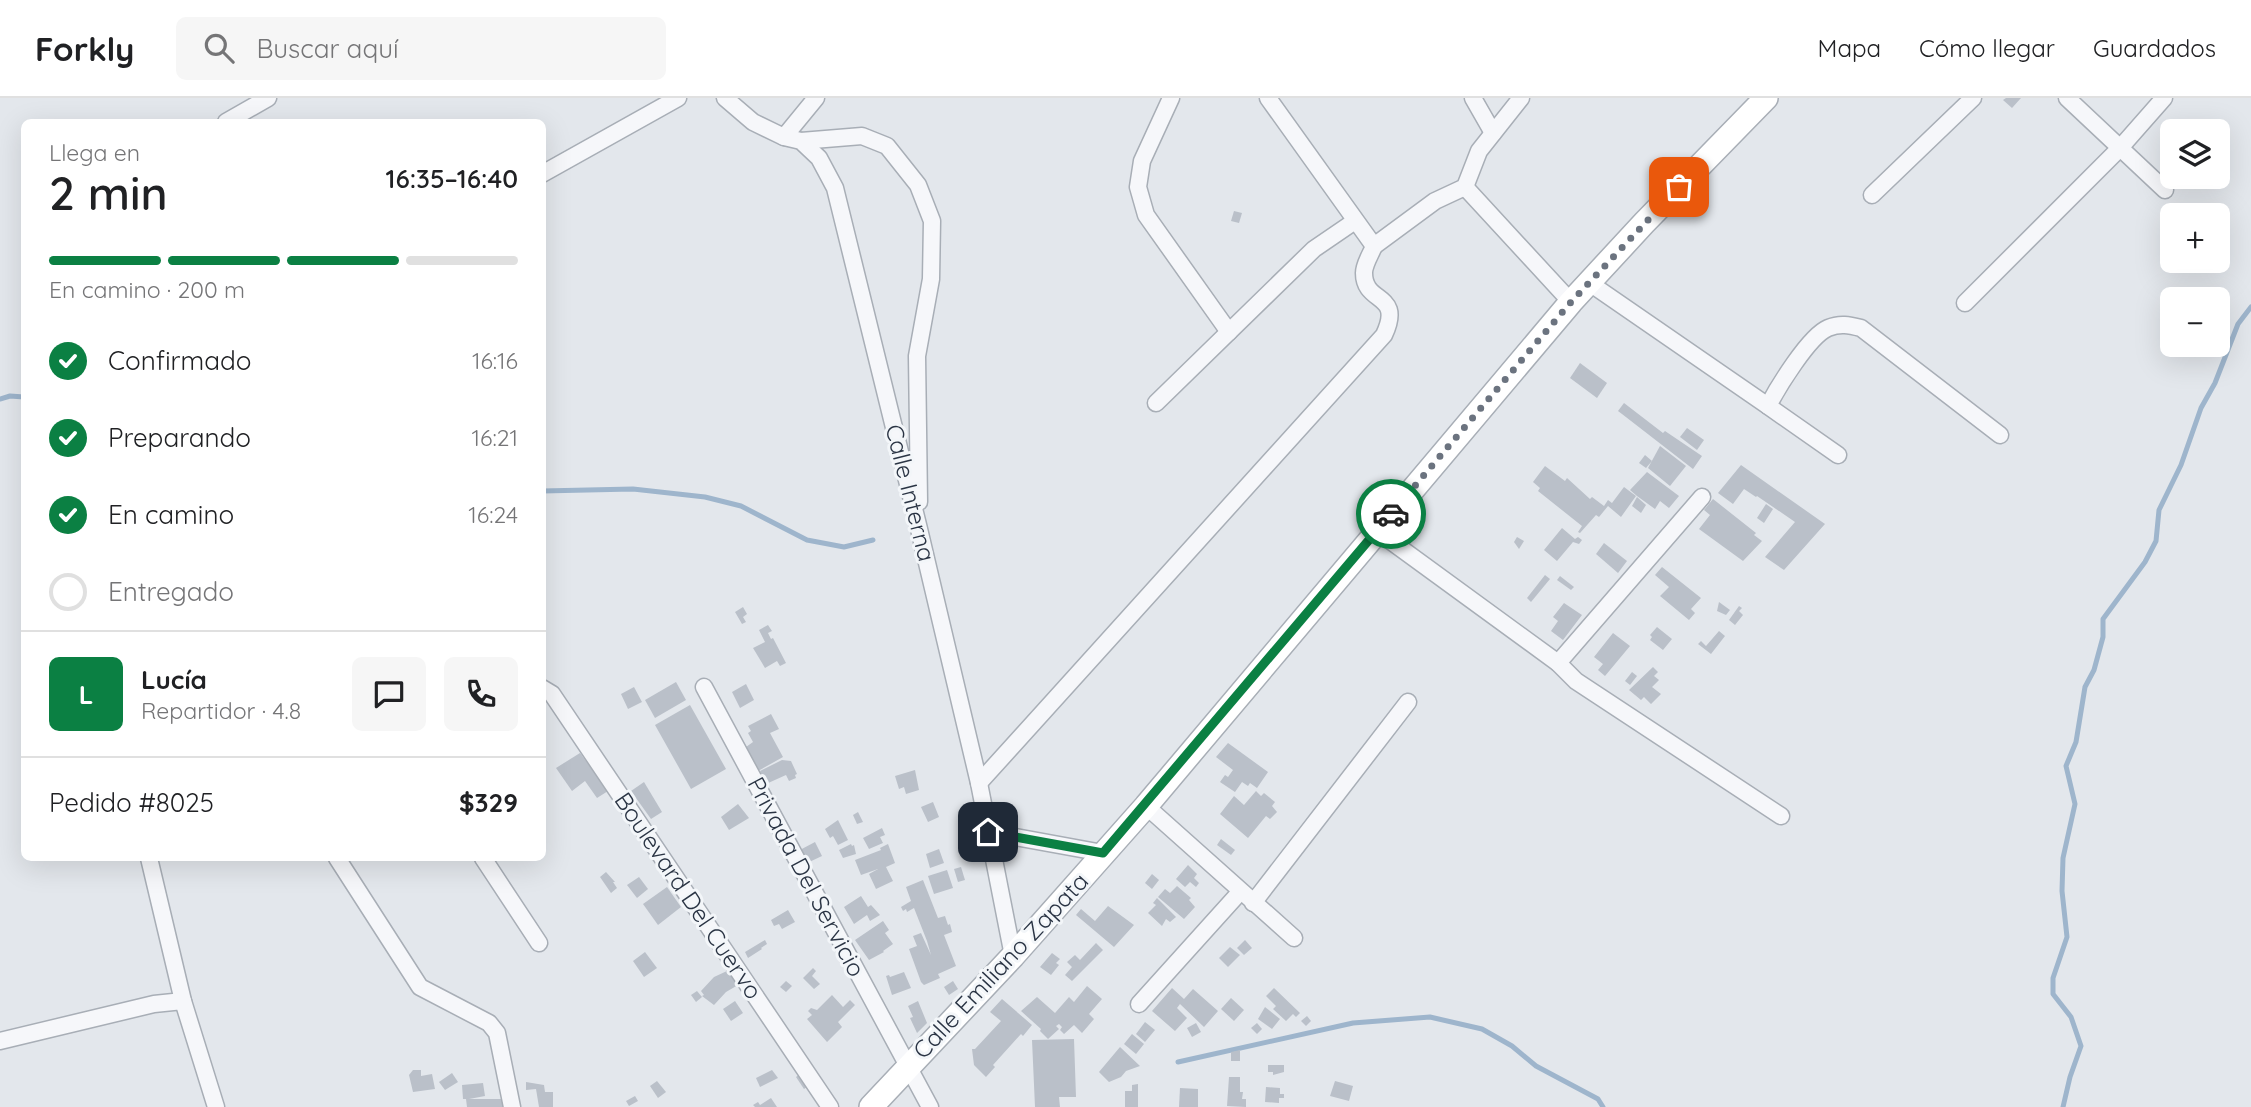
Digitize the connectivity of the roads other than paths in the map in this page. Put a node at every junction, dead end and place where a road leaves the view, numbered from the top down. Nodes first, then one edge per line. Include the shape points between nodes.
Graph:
1 (268, 98) edge
2 (678, 98) edge
3 (725, 98) edge
4 (816, 98) edge
5 (1171, 98) edge
6 (1268, 98) edge
7 (1473, 98) edge
8 (1521, 98) edge
9 (1766, 98) edge
10 (1973, 98) edge
11 (2067, 98) edge
12 (2164, 98) edge
13 (231, 119) edge
14 (1493, 133) junction
15 (792, 139) junction
16 (2120, 148) junction
17 (546, 172) edge
18 (1465, 187) junction
19 (2165, 190) dead end
20 (1872, 195) dead end
21 (1355, 221) junction
22 (1374, 246) junction
23 (1591, 284) junction
24 (1571, 302) junction
25 (1965, 303) dead end
26 (1229, 332) junction
27 (1156, 403) dead end
28 (1768, 406) junction
29 (2000, 435) dead end
30 (1839, 455) dead end
31 (1702, 497) dead end
32 (919, 528) junction
33 (1377, 531) junction
34 (1558, 663) junction
35 (704, 687) dead end
36 (546, 690) edge
37 (1408, 702) dead end
38 (979, 783) junction
39 (1146, 806) junction
40 (1781, 816) dead end
41 (988, 832) junction
42 (1103, 853) junction
43 (150, 861) edge
44 (339, 861) edge
45 (484, 861) edge
46 (1240, 892) junction
47 (1253, 903) junction
48 (1294, 938) dead end
49 (539, 943) dead end
50 (1013, 956) junction
51 (183, 1001) junction
52 (1139, 1004) dead end
53 (0, 1041) edge
54 (908, 1067) junction
55 (216, 1107) edge
56 (512, 1107) edge
57 (830, 1107) edge
58 (871, 1107) edge
59 (929, 1107) edge

1 - 13 street
2 - 17 street
3 - 15 street via 753,122
4 - 15 street
5 - 26 street via 1142,161 1138,187 1146,215
6 - 21 street
7 - 14 street
8 - 14 street
9 - 23 main road, Calle Emiliano Zapata
10 - 20 street
11 - 16 street
12 - 16 street
14 - 18 street via 1479,151
15 - 32 street, Calle Interna via 820,158 835,188
15 - 32 street via 862,135 887,146 918,185 932,221 931,279 917,356
16 - 19 street
16 - 25 street
18 - 22 street via 1434,201
18 - 24 street
21 - 22 street
21 - 26 street via 1314,248
22 - 38 street via 1364,270 1369,290 1386,302 1390,313 1384,335
23 - 24 main road, Calle Emiliano Zapata
23 - 28 street
24 - 33 main road, Calle Emiliano Zapata
26 - 27 street
28 - 29 street via 1819,334 1845,324 1861,328
28 - 30 street
31 - 34 street
32 - 38 street, Calle Interna
33 - 34 street
33 - 39 main road, Calle Emiliano Zapata
34 - 40 street via 1576,681
35 - 54 street, Privada Del Servicio
36 - 57 street, Boulevard Del Cuervo
37 - 47 street
38 - 41 street, Calle Interna
39 - 42 main road, Calle Emiliano Zapata
39 - 46 street
41 - 42 street
41 - 50 street, Calle Interna
42 - 50 main road, Calle Emiliano Zapata
43 - 51 street
44 - 56 street via 420,987 489,1023 498,1033
45 - 49 street
46 - 47 street
46 - 52 street
47 - 48 street
50 - 54 main road, Calle Emiliano Zapata
51 - 53 street
51 - 55 street
54 - 58 main road, Calle Emiliano Zapata
54 - 59 street, Privada Del Servicio

